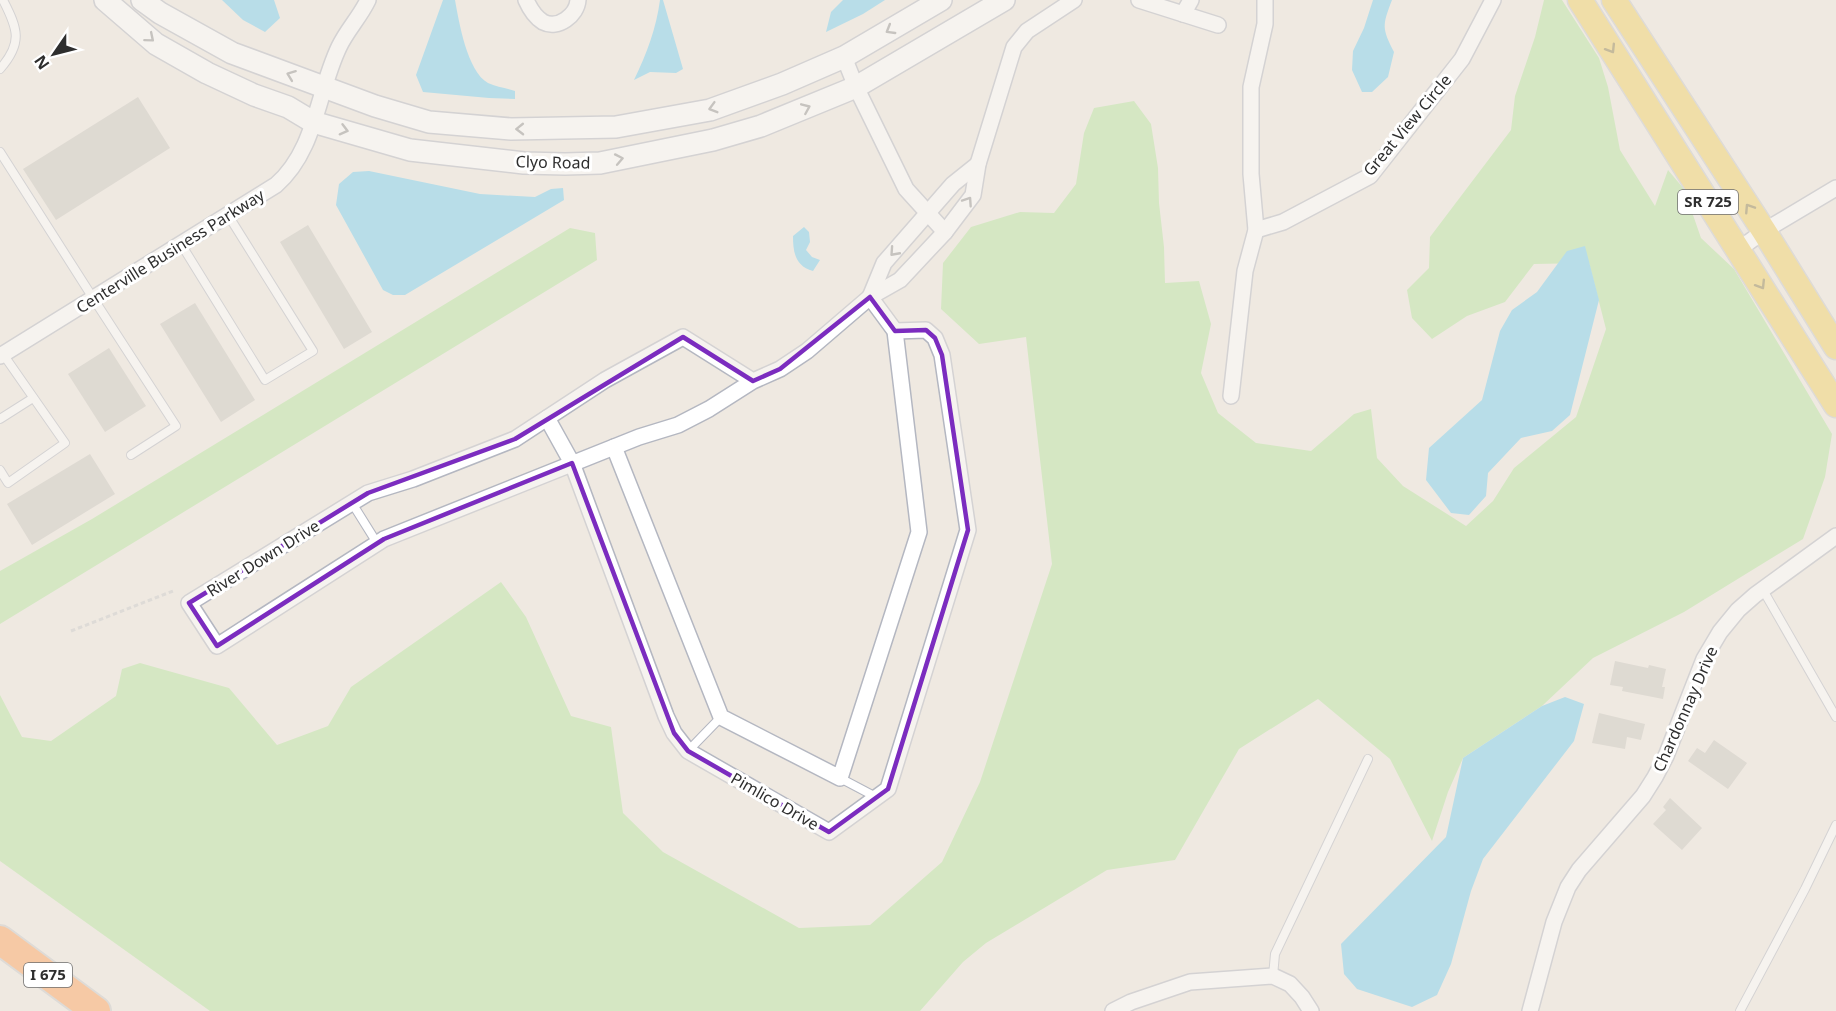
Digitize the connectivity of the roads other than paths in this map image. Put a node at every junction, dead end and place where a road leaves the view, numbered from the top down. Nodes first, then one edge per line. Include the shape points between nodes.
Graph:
1 (3, 0) edge
2 (105, 0) edge
3 (142, 0) edge
4 (368, 0) edge
5 (526, 0) edge
6 (578, 0) edge
7 (941, 0) edge
8 (1004, 0) edge
9 (1074, 0) edge
10 (1138, 0) edge
11 (1191, 0) edge
12 (1265, 0) edge
13 (1493, 0) edge
14 (1580, 0) edge
15 (1619, 2) edge
16 (1183, 14) junction
17 (1593, 20) junction
18 (1218, 25) dead end
19 (844, 57) junction
20 (0, 69) edge
21 (324, 87) junction
22 (856, 87) junction
23 (313, 122) junction
24 (0, 152) edge
25 (978, 164) junction
26 (1836, 188) edge
27 (228, 214) junction
28 (928, 214) junction
29 (1256, 230) junction
30 (1764, 231) junction
31 (945, 232) junction
32 (181, 244) junction
33 (1738, 250) junction
34 (870, 297) junction
35 (93, 298) junction
36 (895, 331) junction
37 (1836, 346) edge
38 (1, 355) edge
39 (753, 381) junction
40 (1231, 396) dead end
41 (33, 398) junction
42 (1836, 405) edge
43 (547, 418) junction
44 (0, 419) edge
45 (614, 447) junction
46 (131, 455) dead end
47 (572, 463) junction
48 (0, 470) edge
49 (352, 502) junction
50 (1836, 536) edge
51 (377, 543) junction
52 (1763, 590) junction
53 (721, 717) junction
54 (1836, 717) edge
55 (688, 751) junction
56 (1368, 759) dead end
57 (840, 778) junction
58 (876, 797) junction
59 (1836, 825) edge
60 (0, 940) edge
61 (1273, 976) junction
62 (96, 1011) edge
63 (1113, 1011) edge
64 (1311, 1011) edge
65 (1530, 1011) edge
66 (1740, 1011) edge

1 - 20 lane via 15,24 15,42 10,58
2 -> 23 street, Clyo Road via 156,44 207,73 288,107
21 -> 3 street, Clyo Road via 232,53
4 - 21 street, Centerville Business Parkway via 339,47
5 - 6 street via 536,17 550,24 567,19
7 -> 19 street, Clyo Road
8 - 22 street, Clyo Road
9 - 25 street, River Down Drive via 1027,31 1014,47
10 - 16 street
11 - 16 street
12 - 29 street via 1265,24 1251,87 1251,174
13 - 29 street, Great View Circle via 1462,59 1370,176 1283,222
14 - 17 main road, SR 725
15 - 17 main road
30 -> 15 main road, SR 725
16 - 18 street
17 -> 33 main road, SR 725
19 -> 21 street, Clyo Road via 710,110 616,127 511,129 429,122
19 - 22 street
21 - 23 street, Centerville Business Parkway
23 -> 22 street, Clyo Road via 410,150 524,163 600,163 751,129
22 - 28 street via 906,189
23 - 27 street, Centerville Business Parkway via 301,156 287,175
24 - 35 lane
25 - 28 street, River Down Drive via 953,184
31 -> 25 street, River Down Drive via 973,195
26 - 30 street
27 - 32 street, Centerville Business Parkway
27 - 32 lane via 313,351 265,380
28 - 31 street
28 -> 34 street, River Down Drive via 884,263
29 - 40 street via 1245,270
30 - 33 street
30 - 37 main road, SR 725
31 - 34 street, River Down Drive via 900,280
32 - 35 street, Centerville Business Parkway
33 -> 42 main road, SR 725
34 - 36 street
34 - 39 street, River Down Drive via 807,351
35 - 38 street, Centerville Business Parkway
35 - 46 lane via 176,426
36 - 57 street via 918,532
36 - 58 street, Pimlico Drive via 926,330 935,338 942,355 968,530 888,789
38 - 41 lane
39 - 43 street, River Down Drive via 683,337
39 - 45 street, River Down Drive via 678,425
41 - 44 lane
41 - 48 lane via 65,443 8,483
43 - 47 street, Pimlico Drive
43 - 49 street, River Down Drive via 515,439
45 - 47 street, River Down Drive
45 - 53 street
47 - 51 street, River Down Drive
47 - 55 street, Pimlico Drive via 666,716
49 - 51 lane
49 - 51 street, River Down Drive via 189,603 217,646
50 - 52 street, Chardonnay Drive
52 - 54 lane
52 - 65 street, Chardonnay Drive via 1738,610 1720,632 1700,666 1655,777 1568,887 1554,922
53 - 55 lane
53 - 57 street
55 - 58 street, Pimlico Drive via 828,832
56 - 61 lane via 1275,954
57 - 58 lane
59 - 66 lane
60 - 62 highway, I 675
61 - 63 street via 1190,982
61 - 64 street via 1290,984

